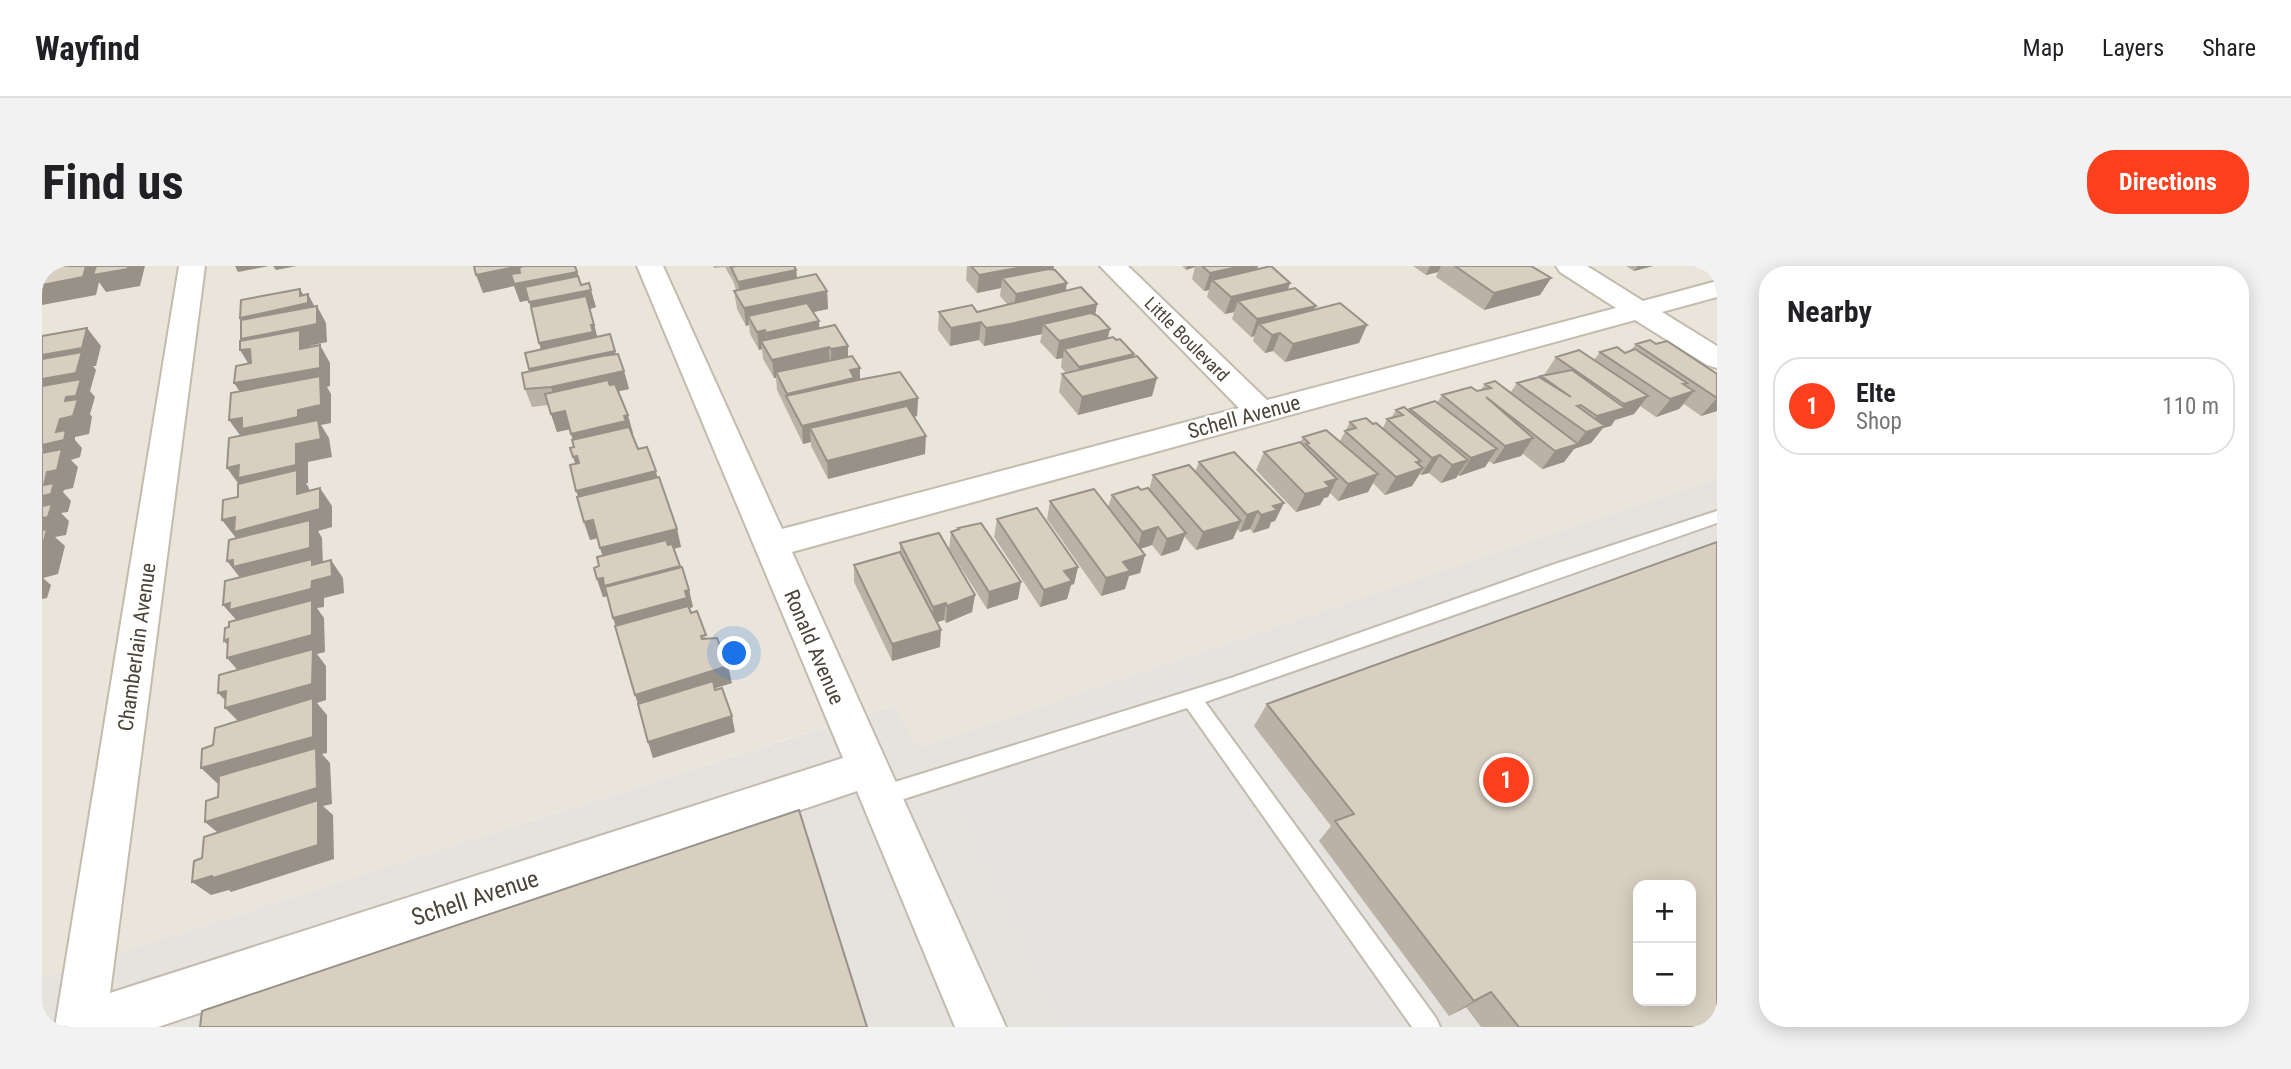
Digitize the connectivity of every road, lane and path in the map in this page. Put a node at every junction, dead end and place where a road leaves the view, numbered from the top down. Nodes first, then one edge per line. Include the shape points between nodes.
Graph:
1 (192, 266) edge
2 (650, 266) edge
3 (1112, 266) edge
4 (1569, 266) edge
5 (1717, 289) edge
6 (1639, 310) junction
7 (1717, 359) edge
8 (1261, 412) junction
9 (1717, 517) edge
10 (771, 544) junction
11 (1191, 698) junction
12 (874, 782) junction
13 (81, 1027) edge
14 (981, 1027) edge
15 (1427, 1027) edge

1 - 13 street, Chamberlain Avenue
2 - 10 street, Ronald Avenue
3 - 8 street, Little Boulevard
4 - 6 street
5 - 6 street, Schell Avenue
6 - 7 street
6 - 8 street, Schell Avenue
8 - 10 street, Schell Avenue
9 - 11 lane
10 - 12 street, Ronald Avenue
11 - 12 lane
11 - 15 lane
12 - 13 street, Schell Avenue
12 - 14 street, Ronald Avenue

